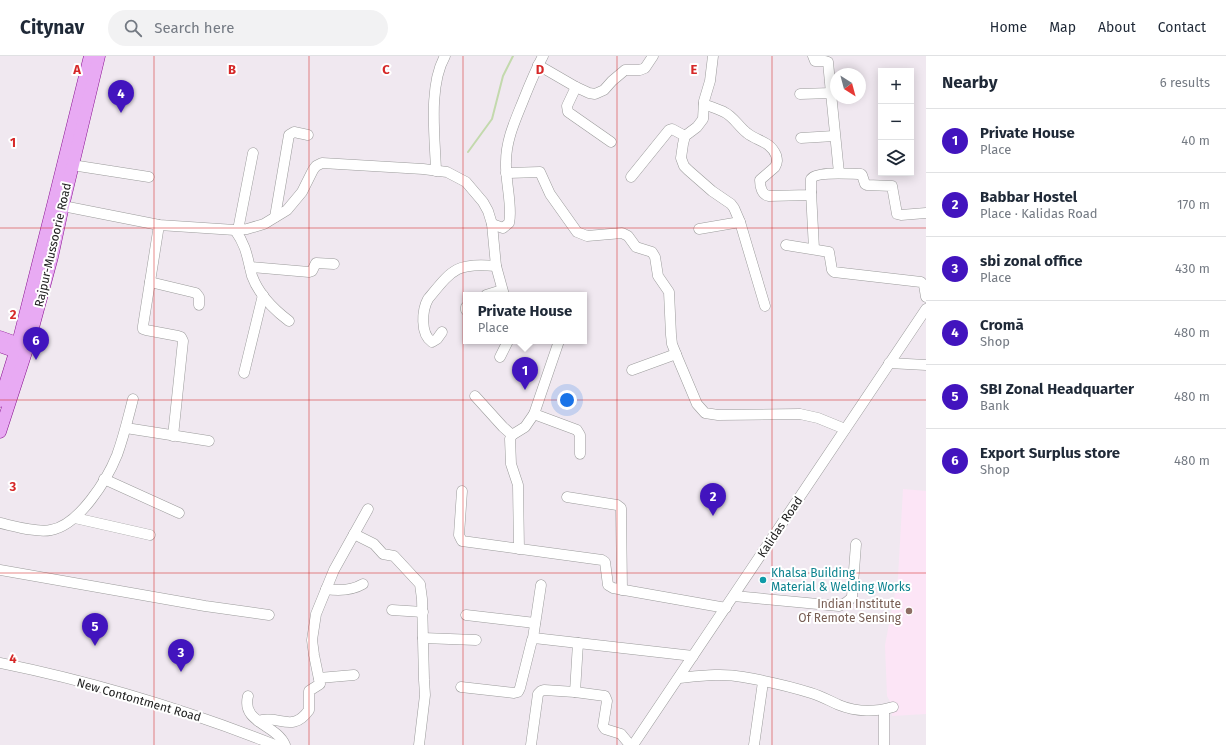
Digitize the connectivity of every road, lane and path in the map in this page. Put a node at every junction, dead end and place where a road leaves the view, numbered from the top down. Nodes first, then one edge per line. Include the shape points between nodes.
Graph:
1 (90, 56) edge
2 (99, 56) edge
3 (445, 56) edge
4 (543, 56) edge
5 (653, 56) edge
6 (713, 56) edge
7 (813, 56) edge
8 (538, 66) junction
9 (576, 87) junction
10 (830, 93) joint
11 (800, 94) dead end
12 (704, 104) junction
13 (831, 104) edge
14 (308, 135) dead end
15 (685, 136) junction
16 (834, 136) junction
17 (801, 138) dead end
18 (611, 142) dead end
19 (253, 153) dead end
20 (72, 165) junction
21 (436, 171) junction
22 (506, 173) junction
23 (839, 173) junction
24 (149, 177) dead end
25 (631, 177) dead end
26 (811, 192) junction
27 (63, 206) junction
28 (926, 213) edge
29 (275, 218) junction
30 (740, 222) junction
31 (492, 224) junction
32 (160, 225) junction
33 (699, 229) dead end
34 (236, 230) junction
35 (786, 245) dead end
36 (814, 249) junction
37 (334, 264) dead end
38 (496, 266) junction
39 (250, 267) junction
40 (150, 282) junction
41 (503, 292) edge
42 (263, 295) junction
43 (926, 297) edge
44 (199, 305) dead end
45 (765, 306) dead end
46 (926, 308) edge
47 (289, 320) dead end
48 (442, 332) dead end
49 (0, 337) edge
50 (506, 344) edge
51 (558, 344) edge
52 (0, 346) edge
53 (22, 349) junction
54 (676, 354) junction
55 (500, 357) dead end
56 (889, 363) junction
57 (926, 365) edge
58 (632, 370) dead end
59 (244, 373) dead end
60 (476, 396) dead end
61 (133, 399) dead end
62 (0, 401) edge
63 (534, 414) junction
64 (126, 428) junction
65 (845, 429) junction
66 (0, 432) edge
67 (512, 435) junction
68 (173, 436) junction
69 (209, 441) dead end
70 (580, 454) dead end
71 (104, 479) junction
72 (462, 490) dead end
73 (567, 497) dead end
74 (368, 509) dead end
75 (179, 513) dead end
76 (75, 518) junction
77 (0, 523) edge
78 (354, 534) junction
79 (150, 535) dead end
80 (856, 544) dead end
81 (518, 549) junction
82 (0, 570) edge
83 (363, 584) dead end
84 (541, 585) dead end
85 (326, 589) junction
86 (622, 590) junction
87 (734, 596) junction
88 (726, 608) junction
89 (392, 610) dead end
90 (423, 612) junction
91 (269, 615) dead end
92 (466, 615) dead end
93 (535, 623) junction
94 (423, 638) junction
95 (533, 638) junction
96 (476, 640) dead end
97 (578, 643) junction
98 (693, 656) junction
99 (0, 663) edge
100 (354, 675) dead end
101 (679, 678) junction
102 (763, 682) junction
103 (316, 685) junction
104 (461, 687) dead end
105 (575, 692) junction
106 (248, 696) dead end
107 (258, 721) junction
108 (275, 745) edge
109 (285, 745) edge
110 (419, 745) edge
111 (531, 745) edge
112 (630, 745) edge
113 (633, 745) edge
114 (754, 745) edge
115 (884, 745) edge

1 - 53 main road, Rajpur-Mussoorie Road
2 - 20 main road, Rajpur-Mussoorie Road
3 - 21 street via 434,97
4 - 8 street
5 - 9 street via 645,68 625,70 600,92 589,93
6 - 12 street
7 - 10 street via 815,61 828,62
8 - 9 street
8 - 22 street via 511,130 506,152
9 - 18 street via 567,106 568,112
10 - 11 street
12 - 15 street via 704,115 700,123
12 - 26 street via 725,112 747,133 766,142 774,151 777,164 760,180 765,195 809,195
13 - 16 street
14 - 29 street via 294,132 289,137
15 - 25 street via 669,130
15 - 30 street via 681,158 684,166 731,204
16 - 17 street
16 - 23 street
19 - 34 street
20 - 24 street
20 - 27 main road, Rajpur-Mussoorie Road
21 - 29 street via 322,163 312,170 296,200
21 - 31 street via 447,172 466,182 483,202
22 - 31 street via 509,223 503,228
22 - 54 street via 540,172 565,217 580,234 587,236 622,233 628,236 636,247 652,252 658,276 669,292 671,335
23 - 26 street via 812,177
23 - 28 street via 861,174 867,186 892,185 897,214
26 - 36 street
27 - 32 street
27 - 53 main road, Rajpur-Mussoorie Road via 52,257
29 - 34 street via 255,228
30 - 33 street
30 - 45 street
31 - 38 street
32 - 34 street
32 - 40 street
34 - 39 street via 245,246
35 - 36 street
36 - 43 street via 829,252 833,271 921,282
37 - 39 street via 316,263 309,272
38 - 41 street
38 - 48 street via 462,266 449,275 431,295 424,309 426,334 432,342
39 - 42 street
40 - 44 street via 196,293
40 - 68 street via 143,329 178,336 183,341
42 - 47 street via 276,311
42 - 59 street
46 - 56 street, Kalidas Road
49 - 53 main road
50 - 55 street
51 - 63 street
52 - 53 main road
53 - 62 main road, Rajpur-Mussoorie Road
53 - 66 main road, Rajpur-Mussoorie Road
54 - 58 street
54 - 65 street via 697,404 705,413 800,414
56 - 57 street
56 - 65 street, Kalidas Road
60 - 67 street
61 - 64 street
63 - 67 street via 524,427
63 - 70 street via 577,430 580,435
64 - 68 street
64 - 71 street
65 - 87 street, Kalidas Road
67 - 81 street via 511,464 518,489
68 - 69 street
71 - 75 street
71 - 76 street
72 - 81 street via 459,535 461,539
73 - 86 street via 617,505 621,508
74 - 78 street
76 - 77 street via 50,531
76 - 79 street
78 - 85 street
78 - 90 street via 374,544 383,554 394,556 418,582
80 - 87 street via 852,597 849,602 839,606
81 - 86 street via 602,560 605,562 608,585
82 - 91 street
83 - 85 street via 349,590
84 - 93 street
85 - 103 street via 316,614 312,634
86 - 88 street
87 - 88 street, Kalidas Road
88 - 98 street, Kalidas Road
89 - 90 street
90 - 94 street
92 - 93 street
93 - 95 street
94 - 96 street
94 - 110 street via 426,695
95 - 97 street
95 - 104 street via 518,692
97 - 98 street
97 - 105 street
98 - 101 street, Kalidas Road
99 - 108 street, New Contontment Road via 161,704
100 - 103 street
101 - 102 street via 731,675
101 - 113 street, Kalidas Road
102 - 114 street
102 - 115 street via 814,694 841,706 865,710 888,708
103 - 107 street via 309,694 309,710 298,721 286,723 270,718
105 - 111 street via 539,692
105 - 112 street via 605,696 607,701 603,726 621,734
106 - 107 street via 248,711
107 - 109 street via 278,736

